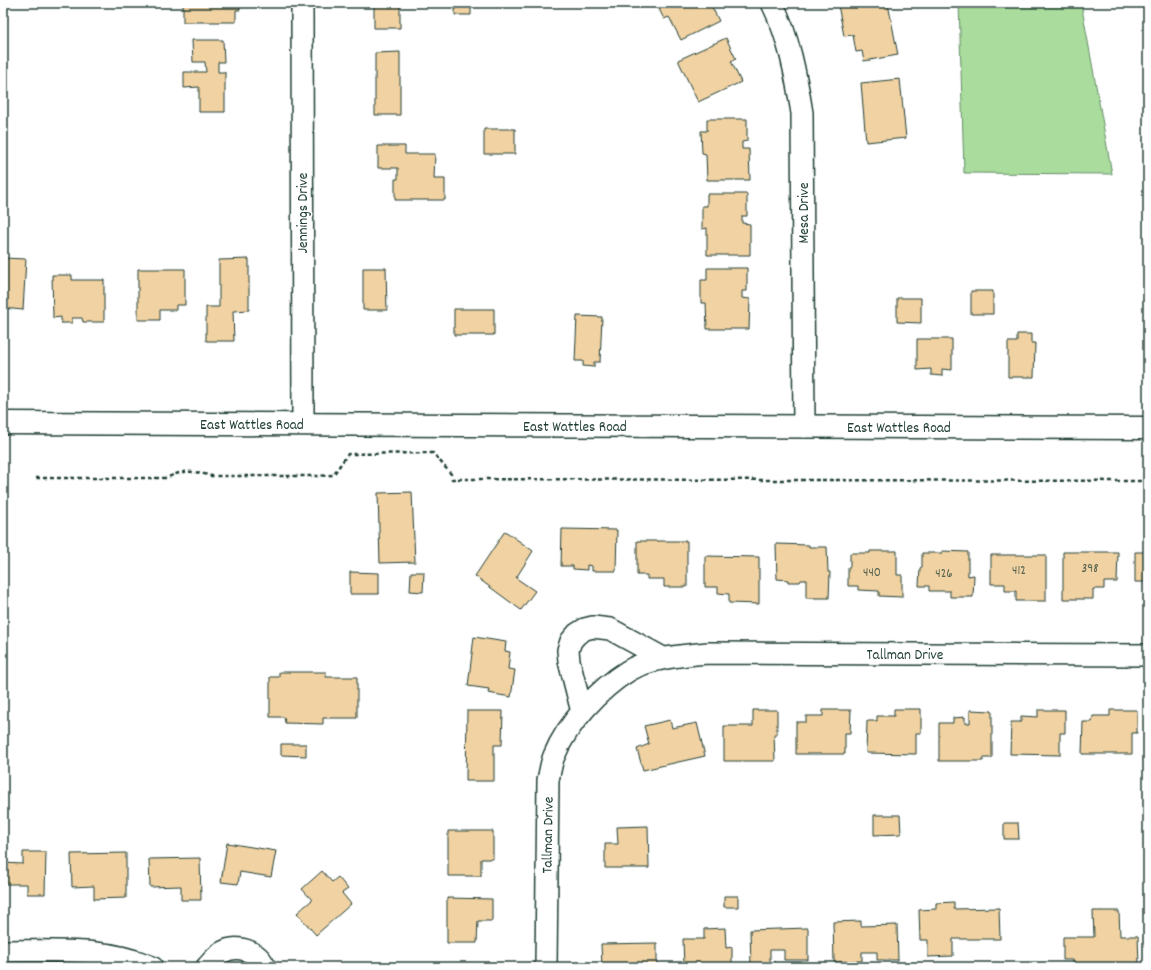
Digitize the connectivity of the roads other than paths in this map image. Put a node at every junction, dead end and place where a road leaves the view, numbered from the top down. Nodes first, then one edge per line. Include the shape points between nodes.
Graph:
1 (302, 3) edge
2 (772, 3) edge
3 (3, 423) edge
4 (303, 424) junction
5 (804, 428) junction
6 (1148, 428) edge
7 (1148, 655) edge
8 (663, 658) junction
9 (582, 712) junction
10 (3, 951) edge
11 (152, 967) edge
12 (208, 967) edge
13 (265, 967) edge
14 (546, 967) edge

1 - 4 street, Jennings Drive
2 - 5 street, Mesa Drive via 793,63 802,113
3 - 4 main road, East Wattles Road
4 - 5 main road, East Wattles Road
5 - 6 main road, East Wattles Road
7 - 8 street, Tallman Drive via 708,653
8 - 9 street, Tallman Drive via 628,671 602,691
8 - 9 street via 610,629 593,627 577,634 568,650
9 - 14 street, Tallman Drive via 560,743 548,780
10 - 11 street via 88,952
12 - 13 street via 222,953 236,948 255,954

